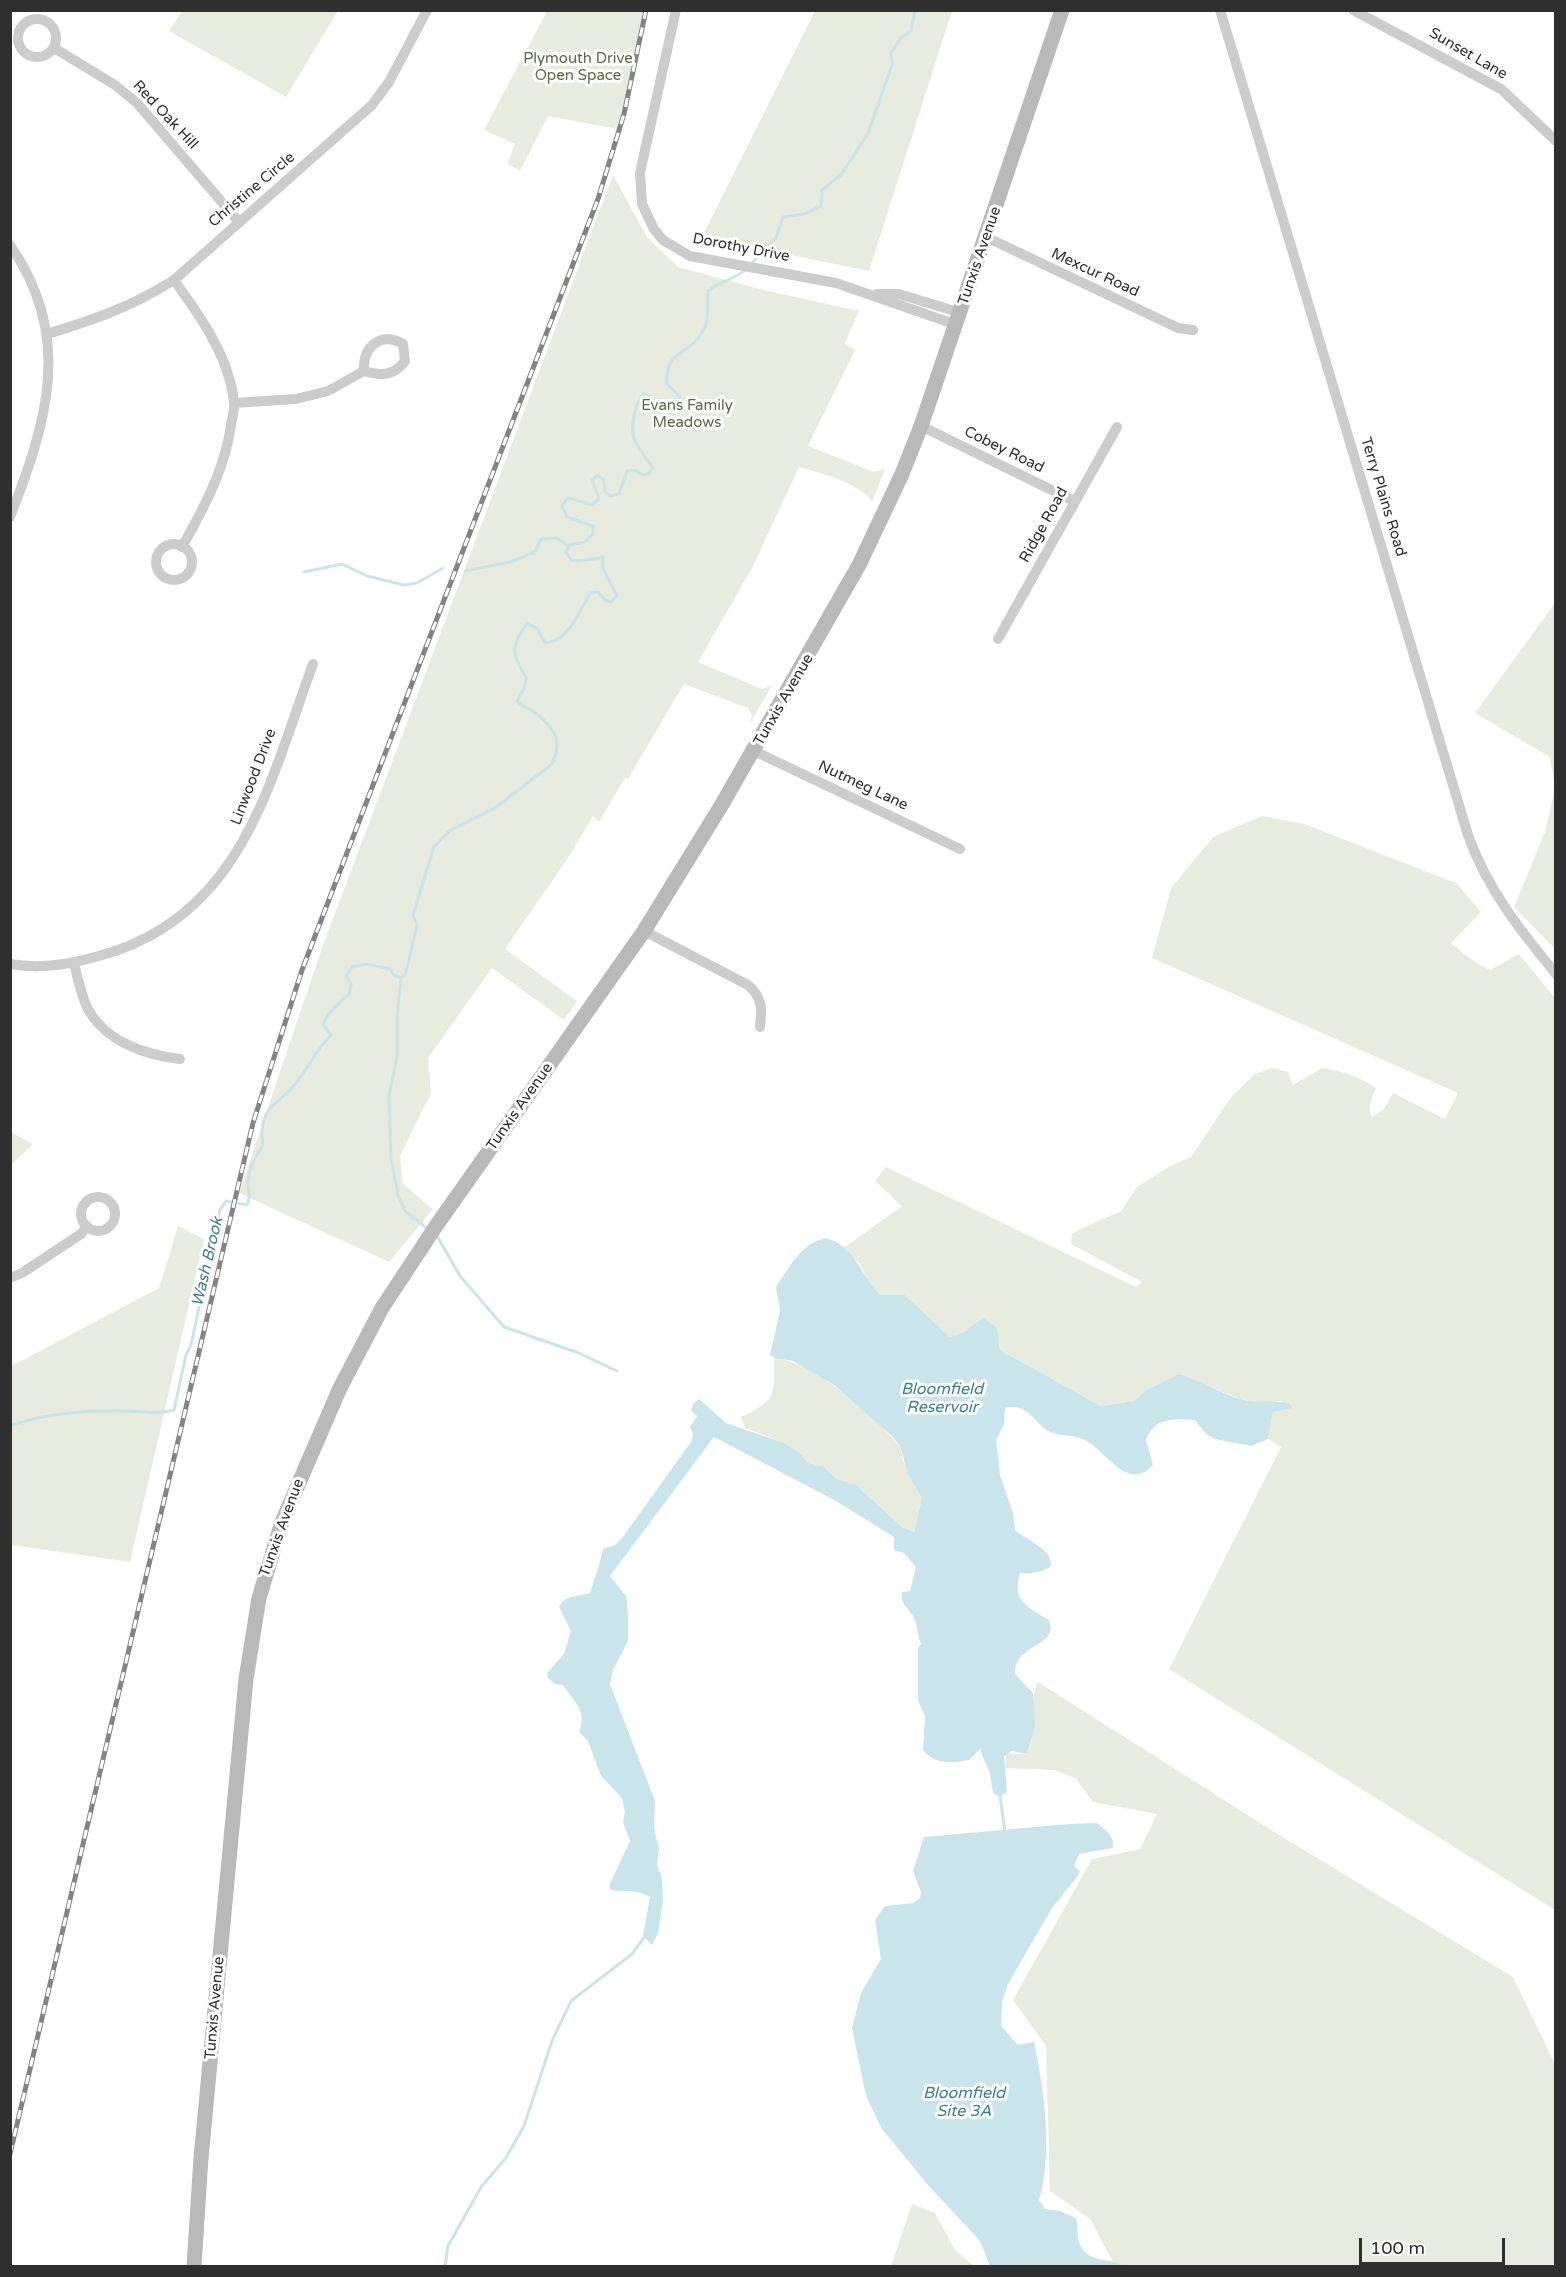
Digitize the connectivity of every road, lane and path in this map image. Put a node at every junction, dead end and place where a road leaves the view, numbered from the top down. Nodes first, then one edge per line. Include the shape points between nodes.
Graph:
1 (427, 10) edge
2 (676, 10) edge
3 (1062, 10) edge
4 (1220, 10) edge
5 (1353, 10) edge
6 (54, 48) dead end
7 (1556, 141) edge
8 (238, 221) junction
9 (987, 237) junction
10 (10, 245) edge
11 (174, 280) junction
12 (959, 319) junction
13 (1193, 330) dead end
14 (47, 334) junction
15 (364, 371) dead end
16 (234, 403) junction
17 (921, 426) junction
18 (1117, 427) dead end
19 (1074, 501) junction
20 (10, 517) edge
21 (182, 547) dead end
22 (998, 639) dead end
23 (313, 664) dead end
24 (754, 751) junction
25 (960, 849) dead end
26 (644, 931) junction
27 (10, 964) edge
28 (74, 964) junction
29 (1556, 974) edge
30 (760, 1027) dead end
31 (180, 1059) dead end
32 (87, 1226) dead end
33 (10, 1278) edge
34 (194, 2266) edge

1 - 8 street, Christine Circle via 389,82 372,105
2 - 12 street, Dorothy Drive via 640,173 642,204 654,229 676,250 690,256 806,276 874,294 895,305
3 - 9 main road, Tunxis Avenue
4 - 29 street, Terry Plains Road via 1477,861 1515,925
5 - 7 street, Sunset Lane via 1501,89
6 - 8 street, Red Oak Hill via 116,85 137,103
8 - 11 street, Christine Circle
9 - 12 main road, Tunxis Avenue
9 - 13 street, Mexcur Road via 1178,328
10 - 14 street via 27,273
11 - 14 street, Christine Circle via 138,303
11 - 16 street via 207,326 223,362
12 - 17 main road, Tunxis Avenue
14 - 20 street via 45,415 36,451
15 - 16 street via 328,391 296,399
16 - 21 street via 224,463
17 - 19 street, Cobey Road
17 - 24 main road, Tunxis Avenue via 859,565
18 - 19 street, Ridge Road
19 - 22 street, Ridge Road
23 - 28 street, Linwood Drive via 254,825 217,883 159,931 132,946
24 - 25 street, Nutmeg Lane
24 - 26 main road, Tunxis Avenue
26 - 30 street via 759,994
26 - 34 main road, Tunxis Avenue via 382,1308 343,1382 282,1522 259,1598 246,1679
27 - 28 street, Linwood Drive
28 - 31 street via 87,1008 97,1022 128,1046 153,1056
32 - 33 street via 81,1234

